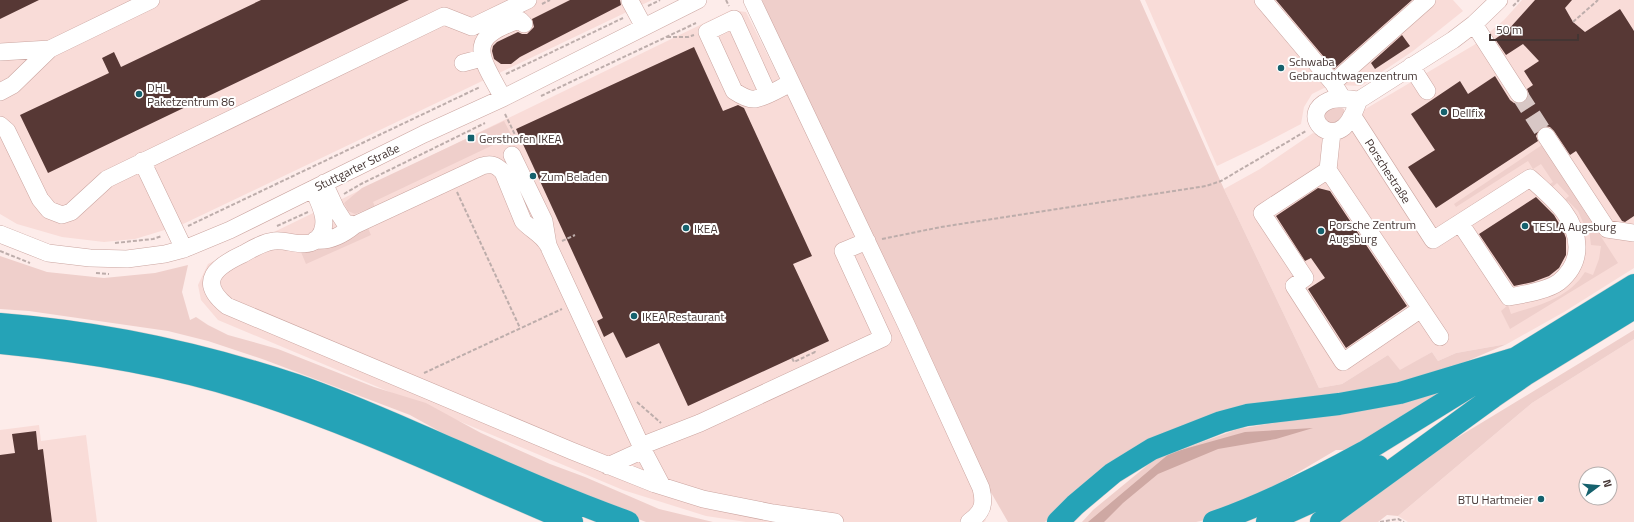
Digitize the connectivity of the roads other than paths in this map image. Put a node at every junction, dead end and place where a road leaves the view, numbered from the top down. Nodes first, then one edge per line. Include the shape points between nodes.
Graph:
1 (151, 0) edge
2 (528, 0) edge
3 (698, 0) edge
4 (752, 0) edge
5 (1263, 0) edge
6 (1427, 0) edge
7 (1499, 0) edge
8 (633, 6) edge
9 (524, 24) dead end
10 (1474, 24) junction
11 (644, 27) junction
12 (50, 49) junction
13 (0, 52) edge
14 (482, 58) junction
15 (463, 64) dead end
16 (1411, 66) junction
17 (791, 83) junction
18 (1333, 83) junction
19 (1428, 91) dead end
20 (0, 92) edge
21 (768, 94) junction
22 (1519, 94) tunnel mouth
23 (1351, 99) junction
24 (507, 104) junction
25 (1351, 117) junction
26 (0, 125) edge
27 (1332, 132) junction
28 (1546, 136) tunnel mouth
29 (142, 161) junction
30 (493, 165) junction
31 (1328, 170) junction
32 (318, 186) junction
33 (1460, 223) junction
34 (356, 225) junction
35 (1634, 233) edge
36 (0, 234) edge
37 (315, 240) junction
38 (866, 241) junction
39 (548, 245) junction
40 (184, 249) junction
41 (1634, 285) edge
42 (1634, 308) edge
43 (1421, 309) junction
44 (0, 324) edge
45 (1440, 337) dead end
46 (0, 343) edge
47 (1516, 358) junction
48 (1493, 397) junction
49 (642, 448) junction
50 (608, 466) junction
51 (662, 486) junction
52 (572, 522) edge
53 (628, 522) edge
54 (835, 522) edge
55 (969, 522) edge
56 (1058, 522) edge
57 (1214, 522) edge
58 (1267, 522) edge
59 (1321, 522) edge

1 - 12 street
2 - 29 street via 472,27 444,16
3 - 11 street, Stuttgarter Straße
4 - 17 street
5 - 18 street
6 - 18 street
7 - 10 street
8 - 11 street
9 - 14 street via 522,20 515,21 486,37 481,45
10 - 16 street
10 - 22 street
11 - 24 street, Stuttgarter Straße
12 - 13 street
12 - 20 street via 13,85
14 - 15 street
14 - 24 street
16 - 19 street
16 - 23 street
17 - 21 street
17 - 38 street
18 - 23 street
21 - 21 street via 755,99 734,92 704,26 734,19
23 - 25 street
23 - 27 street via 1328,101 1318,108 1317,124 1322,129
24 - 32 street, Stuttgarter Straße via 424,134
25 - 27 street via 1343,128
25 - 33 street, Porschestraße via 1433,240
26 - 29 street via 7,131 40,199 48,210 62,215 71,212 107,179
27 - 31 street
28 - 35 street via 1607,229
29 - 40 street
30 - 34 street via 482,166
30 - 39 street via 502,172 523,220 541,235
30 - 39 street via 517,153 544,221
31 - 43 street
31 - 43 street via 1262,213 1305,278 1294,286 1343,362
32 - 34 street via 344,223
32 - 37 street via 324,223
32 - 40 street, Stuttgarter Straße via 230,230
33 - 33 street via 1530,178 1556,202 1572,223 1577,239 1577,256 1570,270 1559,282 1538,291 1509,297
34 - 37 street via 347,232 324,241
36 - 40 street, Stuttgarter Straße via 48,253 90,258 126,258 165,254
37 - 50 street via 301,244 273,241 226,262 212,279 214,292 219,300 234,309
38 - 49 street via 843,251 883,338
38 - 55 street via 981,488 984,498 982,507 978,516
39 - 49 street
41 - 47 highway
42 - 48 highway via 1538,366
43 - 45 street
44 - 53 highway via 67,331 149,345 296,385
46 - 52 highway via 107,357 182,372 242,388 381,439
47 - 56 highway via 1400,393 1339,404 1247,415 1221,422 1152,449 1113,473
47 - 57 highway via 1324,474 1268,501
48 - 58 highway via 1373,469 1320,498
48 - 59 highway
49 - 50 street
49 - 51 street
50 - 51 street
51 - 54 street via 703,499

